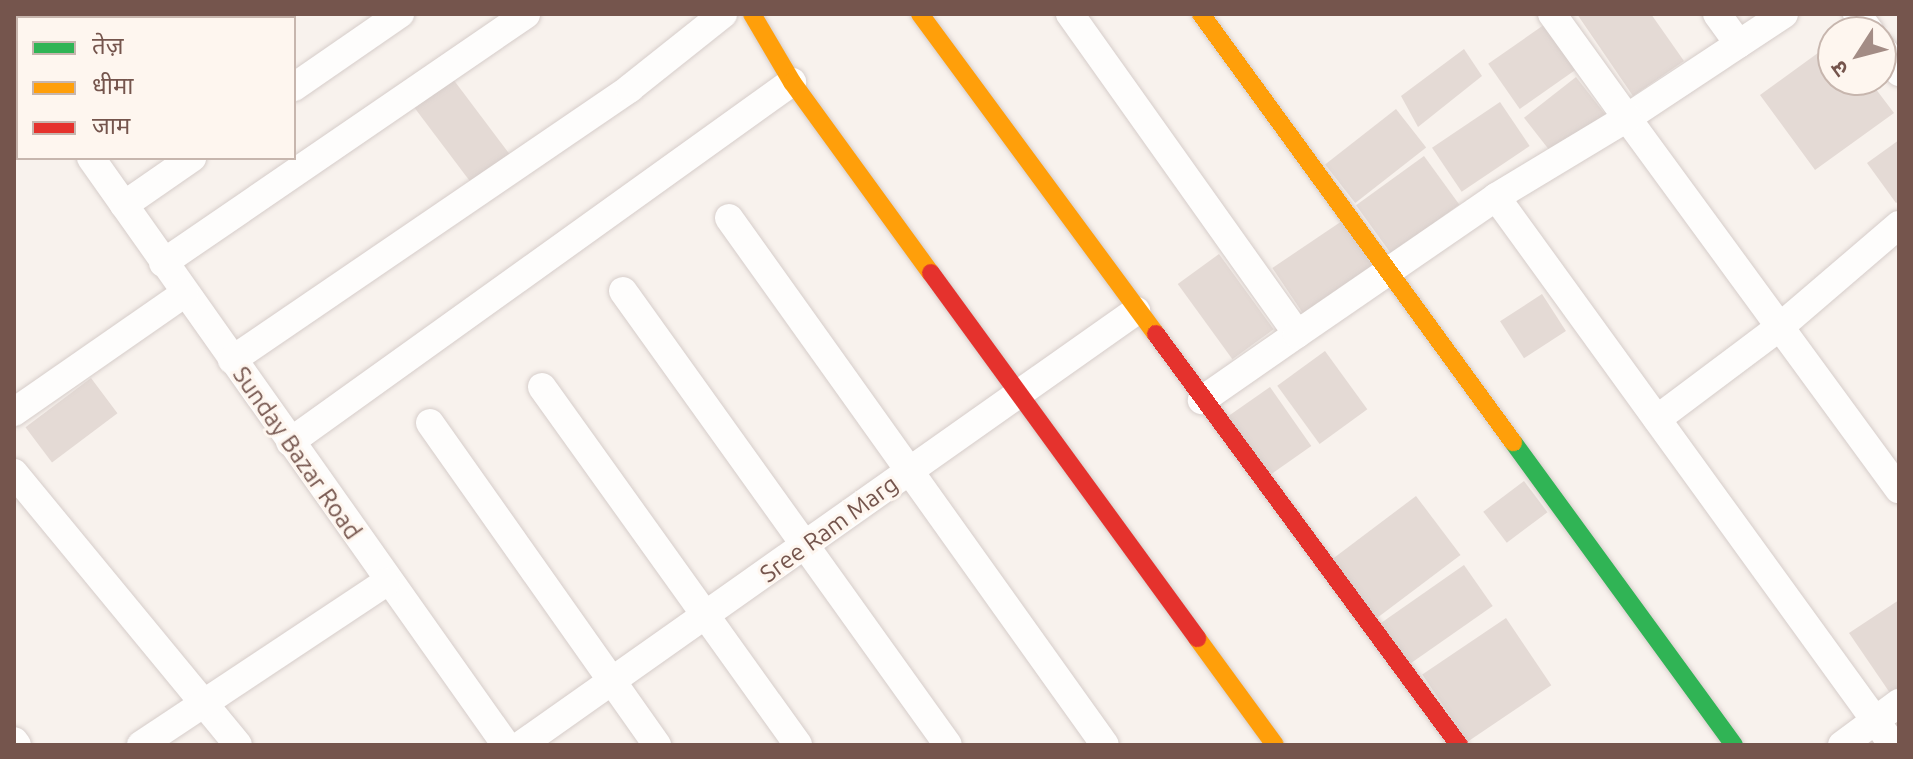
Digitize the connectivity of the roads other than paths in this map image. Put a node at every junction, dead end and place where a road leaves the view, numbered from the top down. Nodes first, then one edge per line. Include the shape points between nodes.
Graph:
1 (400, 14) edge
2 (526, 14) edge
3 (723, 14) edge
4 (752, 14) edge
5 (920, 14) edge
6 (1070, 14) edge
7 (1201, 14) edge
8 (1552, 14) edge
9 (1717, 14) edge
10 (1784, 14) edge
11 (1739, 44) junction
12 (792, 82) junction
13 (296, 86) edge
14 (1627, 118) junction
15 (92, 160) edge
16 (189, 160) edge
17 (1496, 197) junction
18 (124, 205) junction
19 (729, 218) dead end
20 (1899, 225) edge
21 (163, 263) junction
22 (1386, 274) junction
23 (623, 291) dead end
24 (184, 294) junction
25 (1136, 311) junction
26 (1780, 327) junction
27 (1297, 334) junction
28 (232, 360) junction
29 (542, 387) dead end
30 (1016, 391) junction
31 (1202, 400) junction
32 (14, 412) edge
33 (1657, 419) junction
34 (430, 423) dead end
35 (290, 442) junction
36 (907, 472) junction
37 (14, 473) edge
38 (1899, 489) edge
39 (805, 546) junction
40 (386, 582) junction
41 (707, 617) junction
42 (613, 683) junction
43 (205, 702) junction
44 (1899, 703) edge
45 (1875, 721) junction
46 (141, 745) edge
47 (238, 745) edge
48 (506, 745) edge
49 (521, 745) edge
50 (657, 745) edge
51 (798, 745) edge
52 (948, 745) edge
53 (1105, 745) edge
54 (1275, 745) edge
55 (1459, 745) edge
56 (1734, 745) edge
57 (1842, 745) edge
58 (1893, 745) edge

1 - 13 street
2 - 21 street
3 - 28 street via 630,88
4 - 12 street
5 - 25 street
6 - 27 street
7 - 22 street
8 - 14 street
9 - 11 street
10 - 11 street
11 - 14 street
12 - 30 street
12 - 35 street
14 - 17 street
14 - 26 street
15 - 18 street, Sunday Bazar Road
16 - 18 street
17 - 22 street
17 - 33 street
18 - 21 street, Sunday Bazar Road
19 - 36 street
20 - 26 street
21 - 24 street, Sunday Bazar Road
22 - 27 street
22 - 56 street
23 - 39 street
24 - 28 street, Sunday Bazar Road
24 - 32 street
25 - 30 street, Sree Ram Marg
25 - 31 street
26 - 33 street
26 - 38 street
27 - 31 street
28 - 35 street, Sunday Bazar Road
29 - 41 street
30 - 36 street, Sree Ram Marg
30 - 54 street
31 - 55 street
33 - 45 street
34 - 42 street
35 - 40 street, Sunday Bazar Road
36 - 39 street, Sree Ram Marg
36 - 53 street
37 - 43 street
39 - 41 street, Sree Ram Marg
39 - 52 street
40 - 43 street
40 - 48 street, Sunday Bazar Road
41 - 42 street, Sree Ram Marg
41 - 51 street
42 - 49 street, Sree Ram Marg
42 - 50 street
43 - 46 street
43 - 47 street
44 - 45 street
45 - 57 street
45 - 58 street

